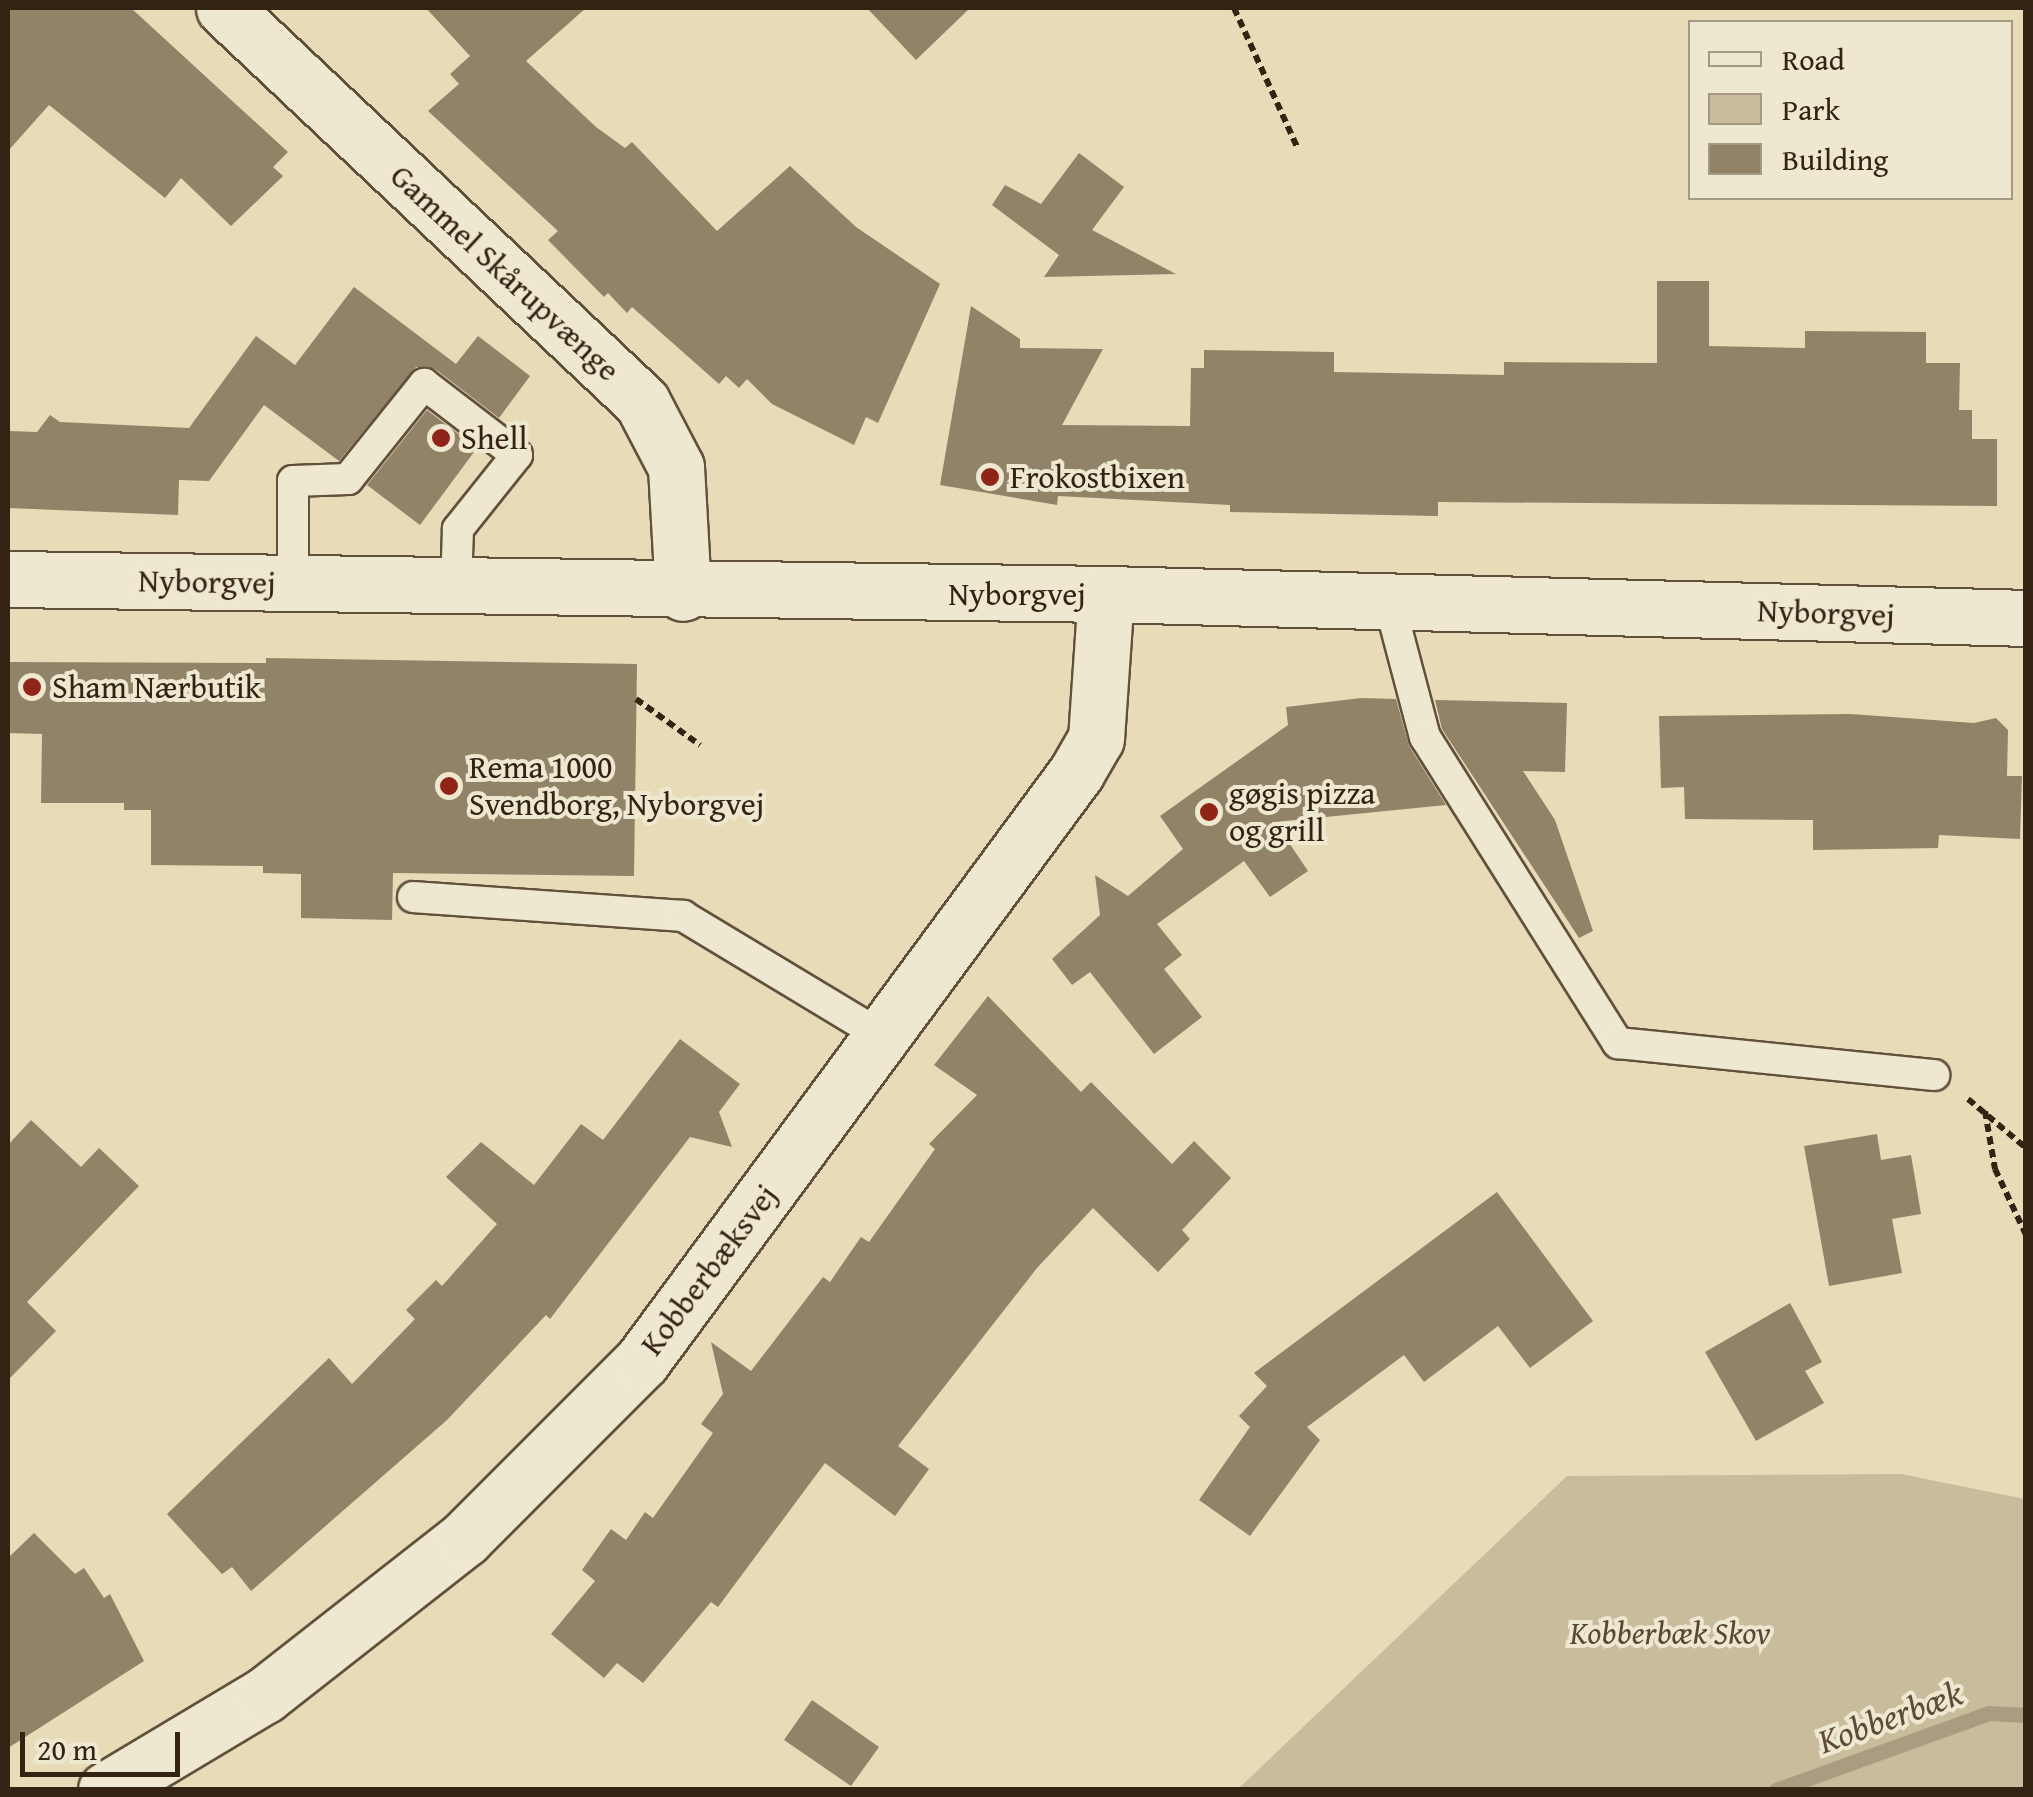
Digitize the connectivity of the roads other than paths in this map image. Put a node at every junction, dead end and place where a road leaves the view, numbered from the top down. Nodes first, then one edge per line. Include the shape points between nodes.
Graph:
1 (224, 8) edge
2 (8, 579) edge
3 (293, 584) junction
4 (456, 587) junction
5 (682, 593) junction
6 (1106, 594) junction
7 (1389, 602) junction
8 (2026, 618) edge
9 (413, 897) dead end
10 (885, 1038) junction
11 (1934, 1075) road end
12 (106, 1790) edge

1 - 5 street, Gammel Skårupvænge via 642,402 676,467
2 - 3 street, Nyborgvej
3 - 4 street, Nyborgvej
3 - 4 lane via 293,480 348,479 424,384 516,455 458,530
4 - 5 street, Nyborgvej
5 - 6 street, Nyborgvej
6 - 7 street, Nyborgvej
6 - 10 street, Kobberbæksvej via 1096,739 1052,812
7 - 8 street, Nyborgvej
7 - 11 lane via 1426,737 1618,1043
9 - 10 lane via 683,916
10 - 12 street, Kobberbæksvej via 642,1360 465,1538 265,1695

